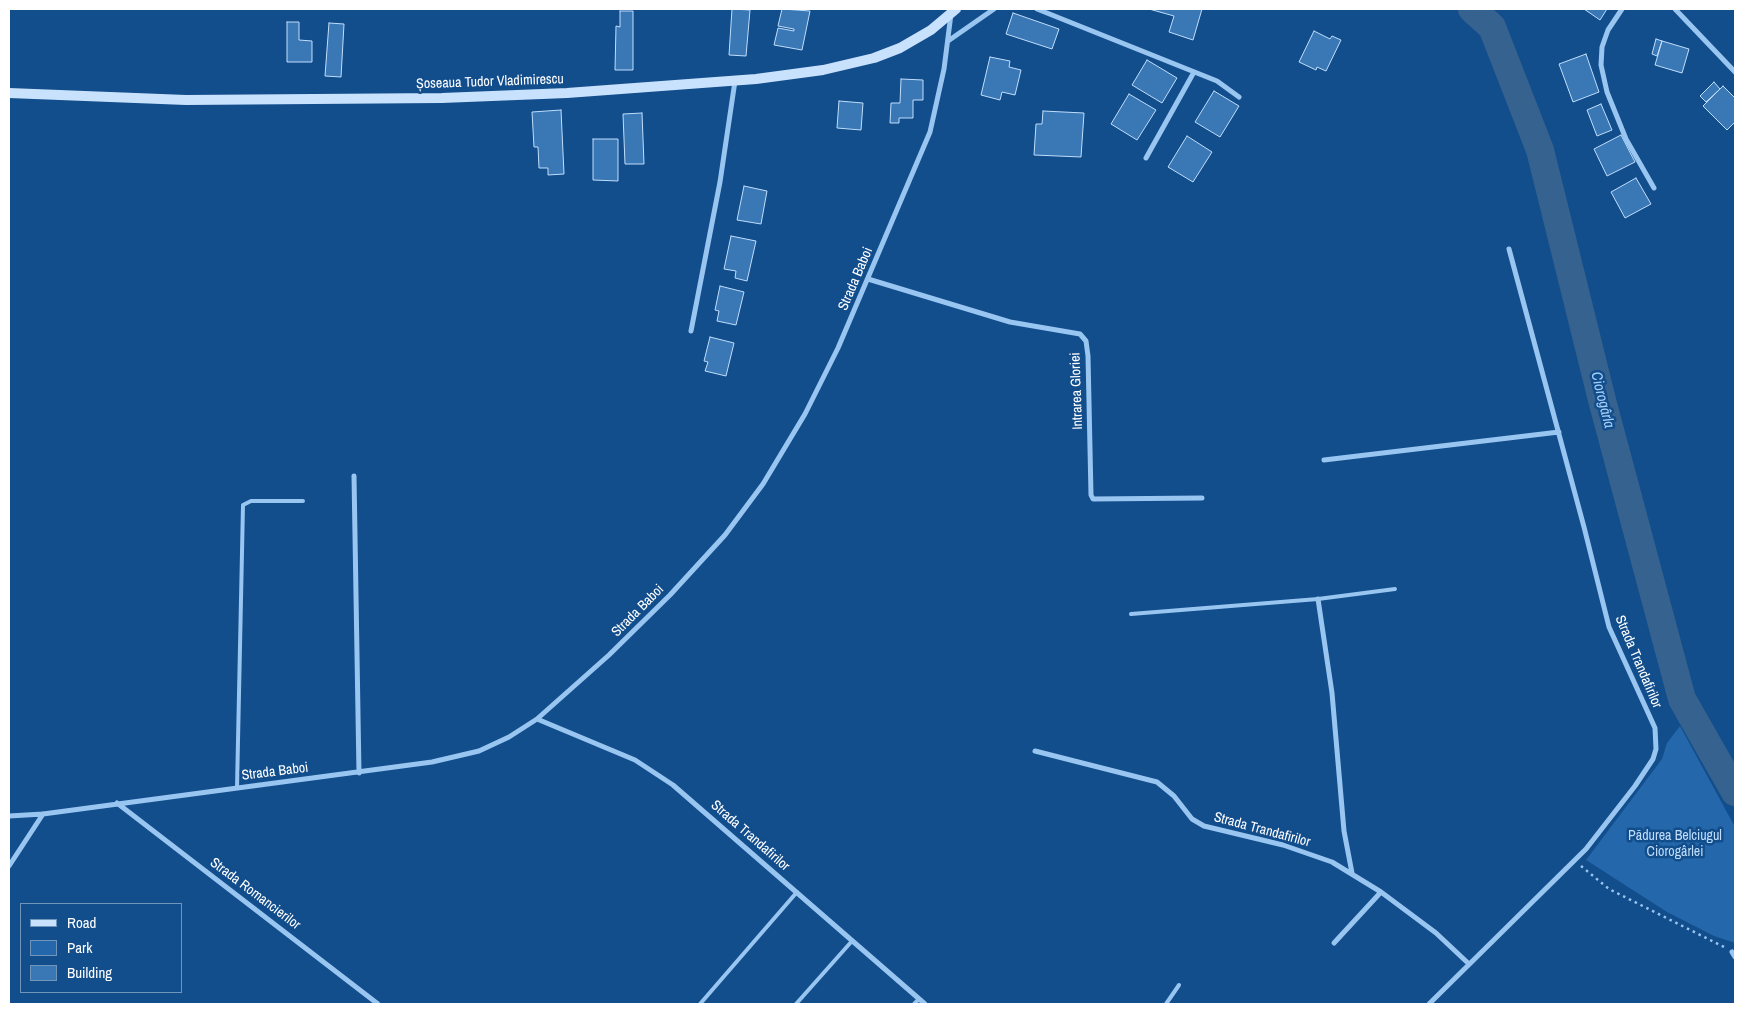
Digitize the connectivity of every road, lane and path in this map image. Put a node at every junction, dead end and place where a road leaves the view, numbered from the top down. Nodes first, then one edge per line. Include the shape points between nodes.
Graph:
1 (994, 9) edge
2 (1037, 9) edge
3 (1622, 9) edge
4 (1676, 9) edge
5 (954, 11) edge
6 (948, 42) junction
7 (1194, 72) junction
8 (1735, 72) edge
9 (735, 81) junction
10 (9, 93) edge
11 (1239, 97) dead end
12 (1146, 158) dead end
13 (1654, 188) dead end
14 (1509, 249) dead end
15 (868, 279) junction
16 (691, 331) dead end
17 (1558, 432) junction
18 (1324, 460) dead end
19 (354, 476) dead end
20 (1202, 498) dead end
21 (303, 501) dead end
22 (1395, 589) dead end
23 (1318, 599) junction
24 (1132, 614) dead end
25 (537, 719) junction
26 (1035, 751) dead end
27 (359, 773) junction
28 (237, 788) junction
29 (117, 803) junction
30 (43, 814) junction
31 (9, 816) edge
32 (1574, 860) junction
33 (9, 866) edge
34 (1352, 873) junction
35 (797, 892) junction
36 (1381, 892) junction
37 (852, 941) junction
38 (1334, 943) dead end
39 (1732, 952) joint
40 (1735, 957) edge
41 (1469, 964) junction
42 (1179, 985) dead end
43 (919, 999) junction
44 (378, 1004) edge
45 (700, 1004) edge
46 (796, 1004) edge
47 (914, 1004) edge
48 (925, 1004) edge
49 (1166, 1004) edge
50 (1429, 1004) edge

1 - 6 street
2 - 7 street
3 - 13 street via 1608,30 1602,47 1602,65 1607,92 1626,139
4 - 8 street
5 - 6 street, Strada Baboi
5 - 9 main road, Șoseaua Tudor Vladimirescu via 931,30 874,58 824,70
6 - 15 street, Strada Baboi via 930,132
7 - 11 street via 1226,86
7 - 12 street
9 - 10 main road, Șoseaua Tudor Vladimirescu via 567,93 383,99 186,100
9 - 16 street via 720,182
14 - 17 street, Strada Trandafirilor
15 - 20 street, Intrarea Gloriei via 1010,322 1080,334 1088,346 1093,499
15 - 25 street, Strada Baboi via 805,414 763,484 730,528 616,649
17 - 18 street
17 - 32 street, Strada Trandafirilor via 1609,628 1655,728 1656,738 1653,759 1635,786
19 - 27 street
21 - 28 lane via 251,501 243,505
22 - 23 lane
23 - 24 lane
23 - 34 street via 1332,693 1344,831
25 - 27 street, Strada Baboi via 479,751
25 - 35 street, Strada Trandafirilor via 635,760 673,785
26 - 34 street, Strada Trandafirilor via 1156,782 1174,796 1192,819 1204,826 1283,845 1332,862
27 - 28 street, Strada Baboi
28 - 29 street, Strada Baboi
29 - 30 street, Strada Baboi
29 - 44 street, Strada Romancierilor
30 - 31 street, Strada Baboi
30 - 33 street
32 - 39 path via 1609,889
32 - 41 street, Strada Trandafirilor
34 - 36 street, Strada Trandafirilor
35 - 37 street, Strada Trandafirilor
35 - 45 lane
36 - 38 street
36 - 41 street, Strada Trandafirilor via 1436,933
37 - 43 street, Strada Trandafirilor
37 - 46 lane
39 - 40 street
41 - 50 street, Strada Trandafirilor
42 - 49 lane
43 - 47 lane
43 - 48 street, Strada Trandafirilor

